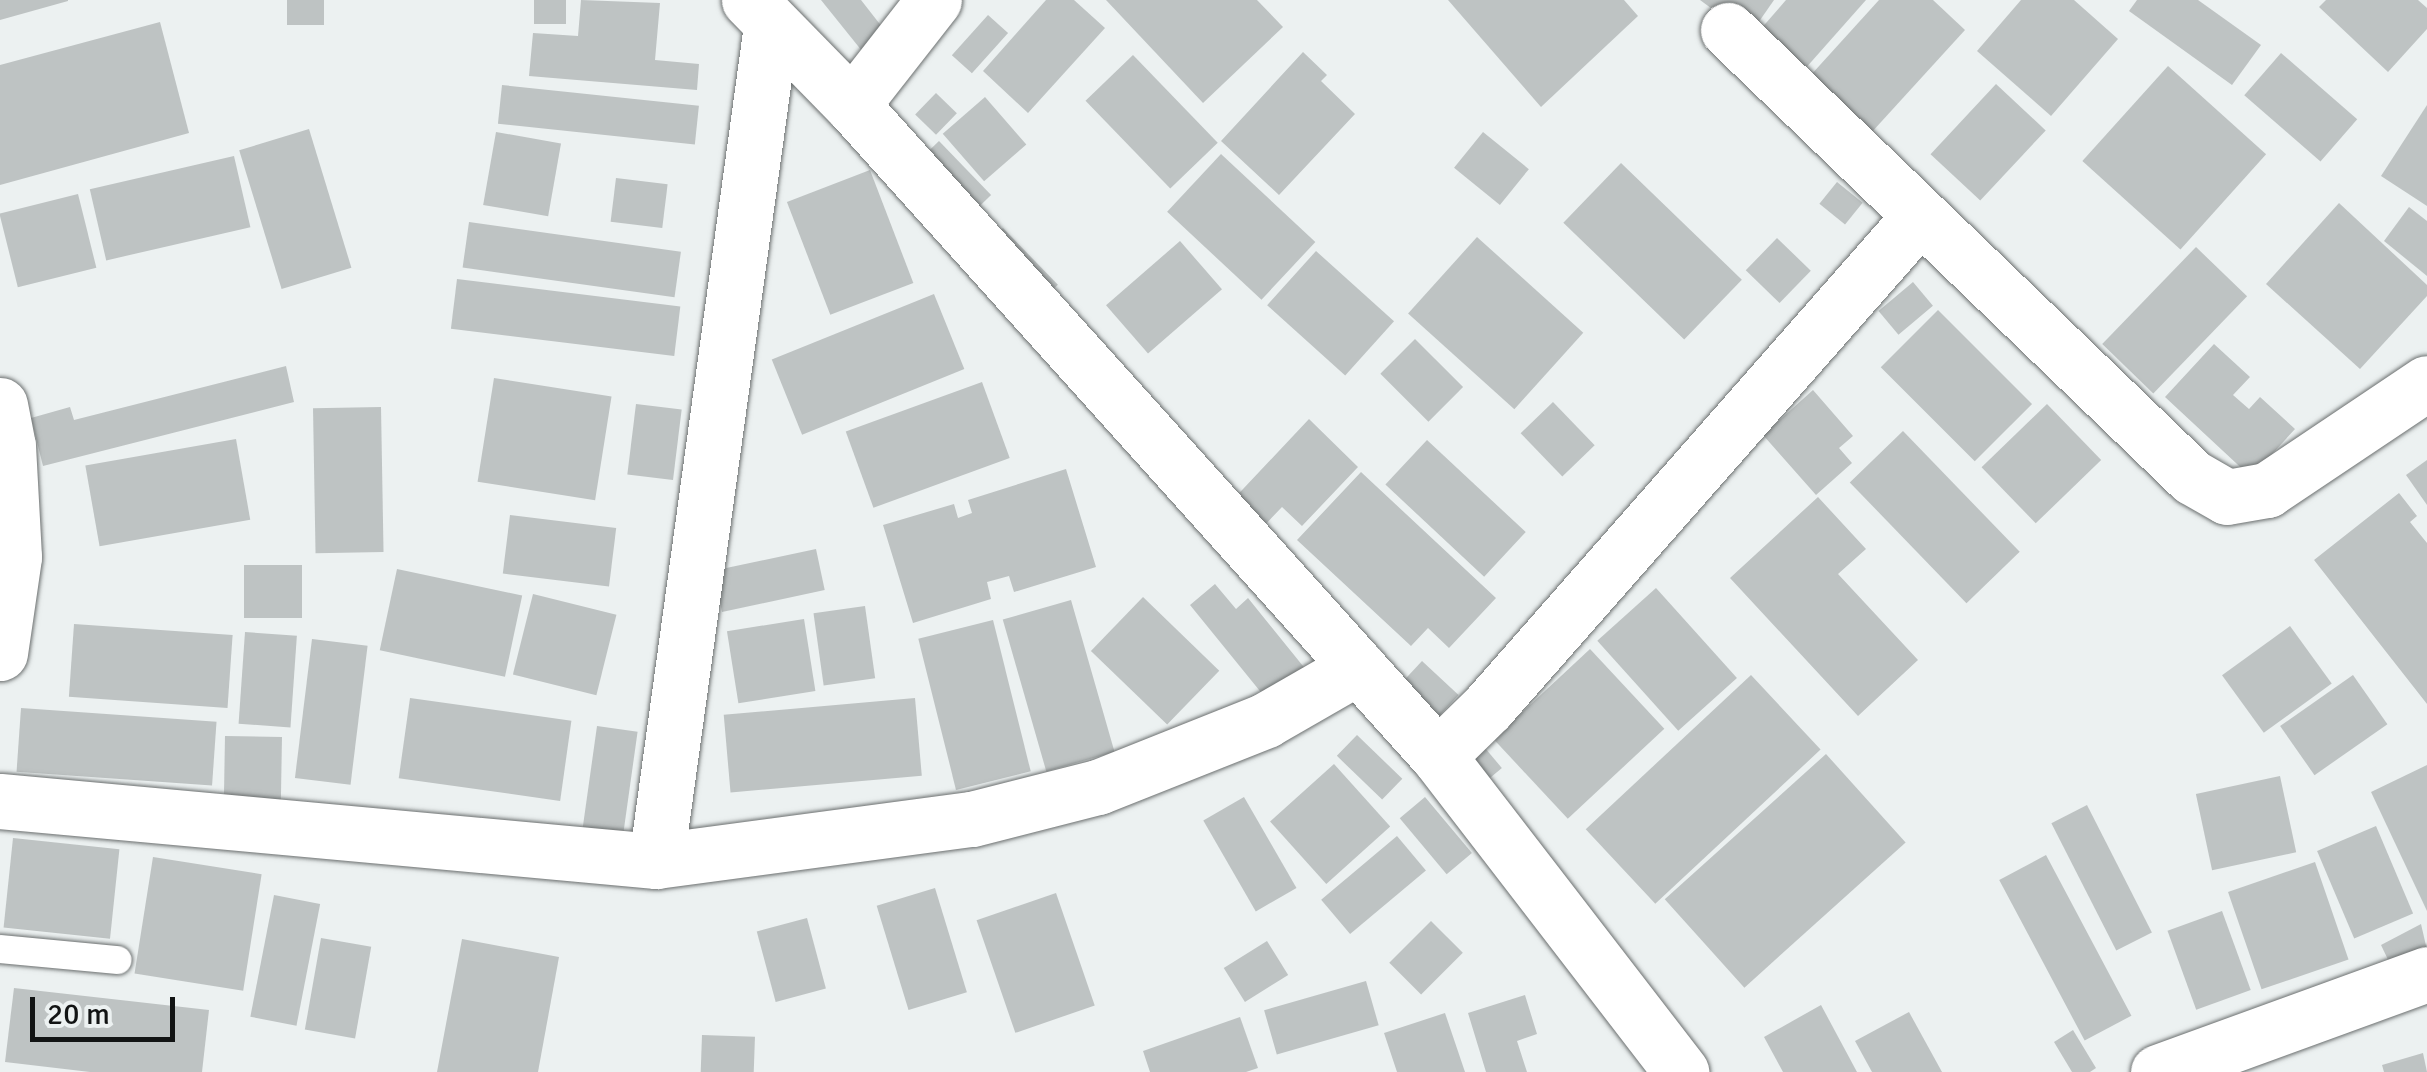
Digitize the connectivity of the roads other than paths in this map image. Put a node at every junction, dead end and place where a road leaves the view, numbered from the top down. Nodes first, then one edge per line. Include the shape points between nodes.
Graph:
1 (934, 0) edge
2 (759, 13) edge
3 (1728, 30) dead end
4 (852, 104) junction
5 (1920, 216) junction
6 (2427, 383) edge
7 (0, 405) edge
8 (0, 653) edge
9 (1358, 667) junction
10 (1438, 756) junction
11 (0, 801) edge
12 (656, 861) junction
13 (0, 949) edge
14 (117, 960) dead end
15 (2427, 974) edge
16 (1681, 1072) edge
17 (2158, 1072) edge

1 - 4 street
2 - 4 street
2 - 12 street
3 - 5 street
4 - 9 street
5 - 6 street via 2192,477 2227,497 2267,490
5 - 10 street via 1488,708
7 - 8 street via 14,556
9 - 10 street
9 - 12 street via 1266,720 1098,787 972,819
10 - 16 street
11 - 12 street
13 - 14 lane
15 - 17 street

